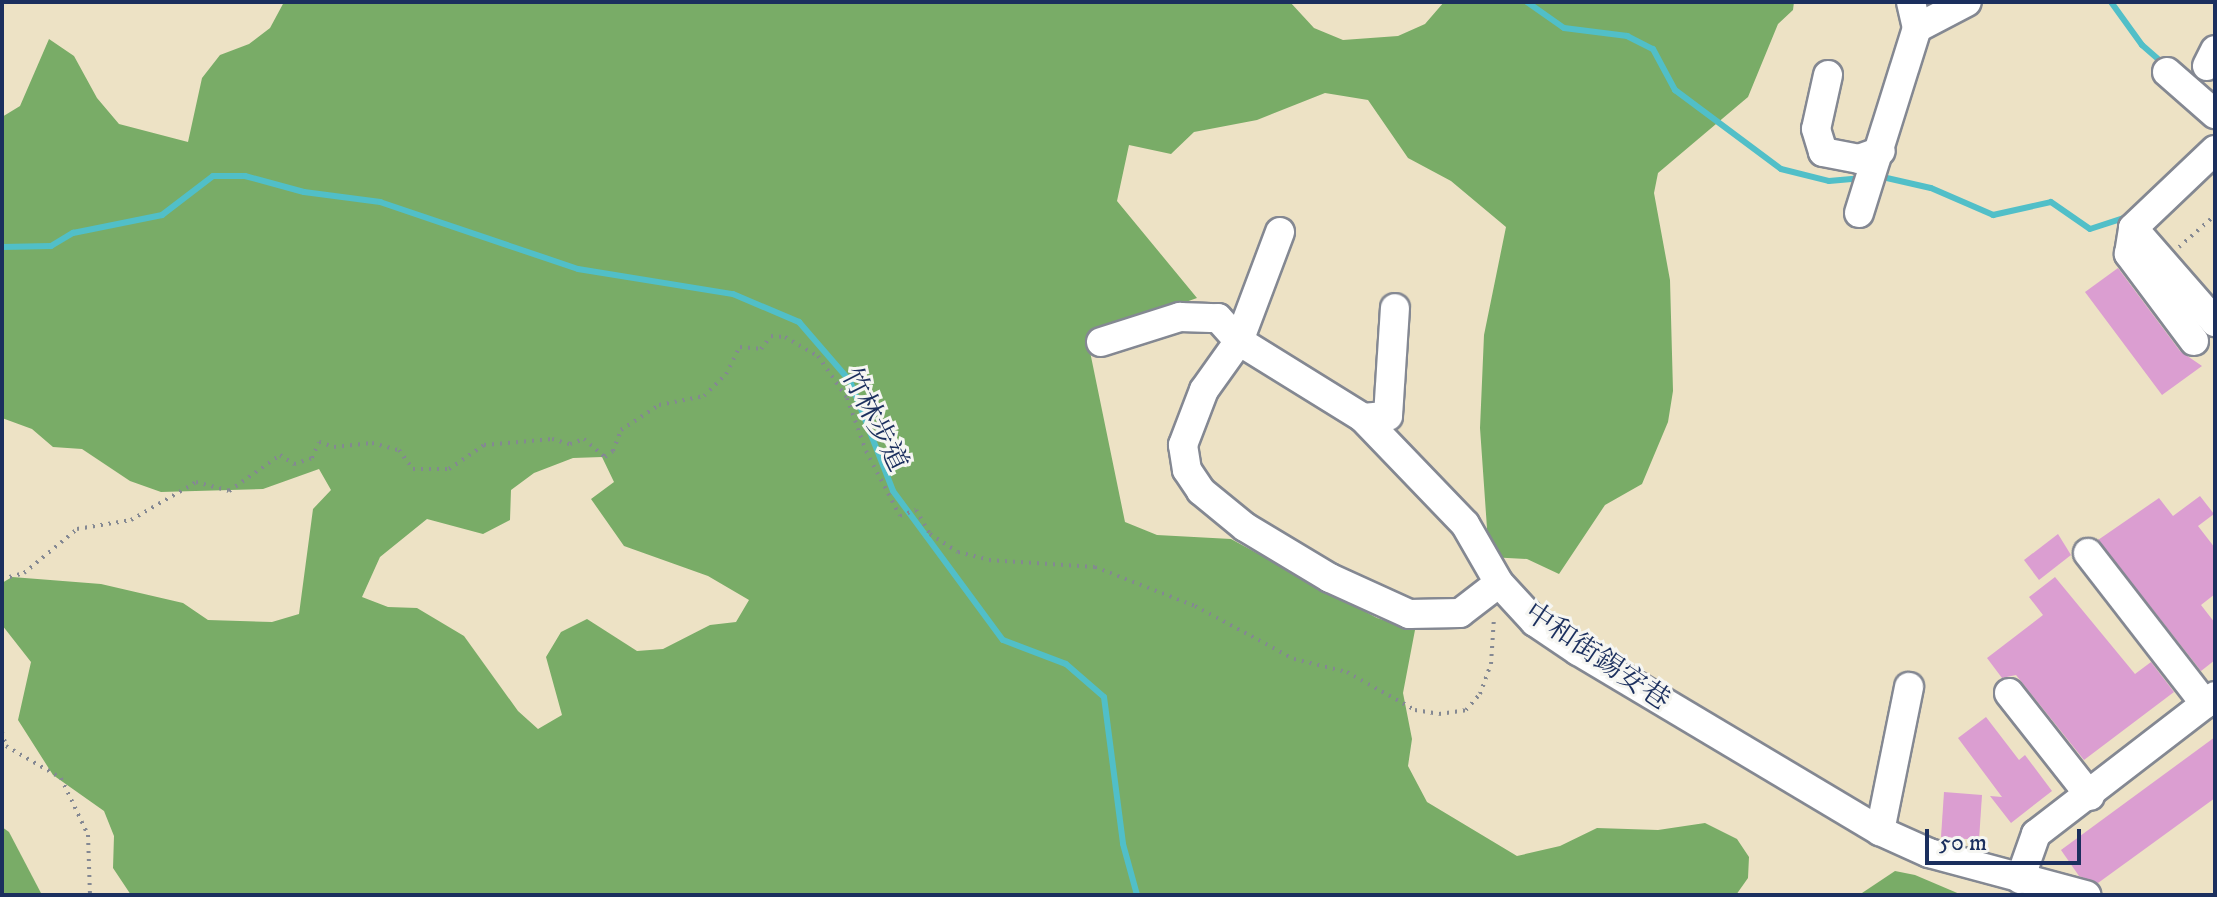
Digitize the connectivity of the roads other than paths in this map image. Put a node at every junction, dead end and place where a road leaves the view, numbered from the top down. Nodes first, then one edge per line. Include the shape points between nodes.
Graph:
1 (1967, 2) edge
2 (1914, 15) edge
3 (2167, 72) dead end
4 (1828, 75) dead end
5 (2215, 114) edge
6 (2215, 150) edge
7 (1881, 151) junction
8 (1859, 213) dead end
9 (2133, 228) junction
10 (1280, 232) dead end
11 (1395, 308) dead end
12 (2215, 322) edge
13 (1239, 341) junction
14 (2194, 341) dead end
15 (1101, 342) dead end
16 (1363, 418) junction
17 (2088, 553) dead end
18 (1499, 583) junction
19 (1909, 687) dead end
20 (2009, 693) dead end
21 (2210, 700) edge
22 (2090, 796) junction
23 (1880, 831) junction
24 (2020, 879) junction
25 (2086, 895) edge

1 - 2 street
2 - 7 street via 1898,101
3 - 5 street
4 - 7 street via 1816,129 1823,152 1848,159
6 - 9 street
7 - 8 street
9 - 12 street
9 - 14 street via 2129,254
10 - 13 street, 中和街錫安巷
11 - 16 street via 1388,416
13 - 15 street via 1218,318 1180,317
13 - 16 street
13 - 18 street, 中和街錫安巷 via 1204,390 1183,445 1187,470 1201,491 1245,527 1330,578 1409,614 1460,613
16 - 18 street via 1465,524
17 - 21 street
18 - 23 street, 中和街錫安巷 via 1535,622 1578,651
19 - 23 street
20 - 22 street
21 - 22 street
22 - 24 street via 2036,834
23 - 24 street, 中和街錫安巷 via 1929,853
24 - 25 street, 中和街錫安巷

